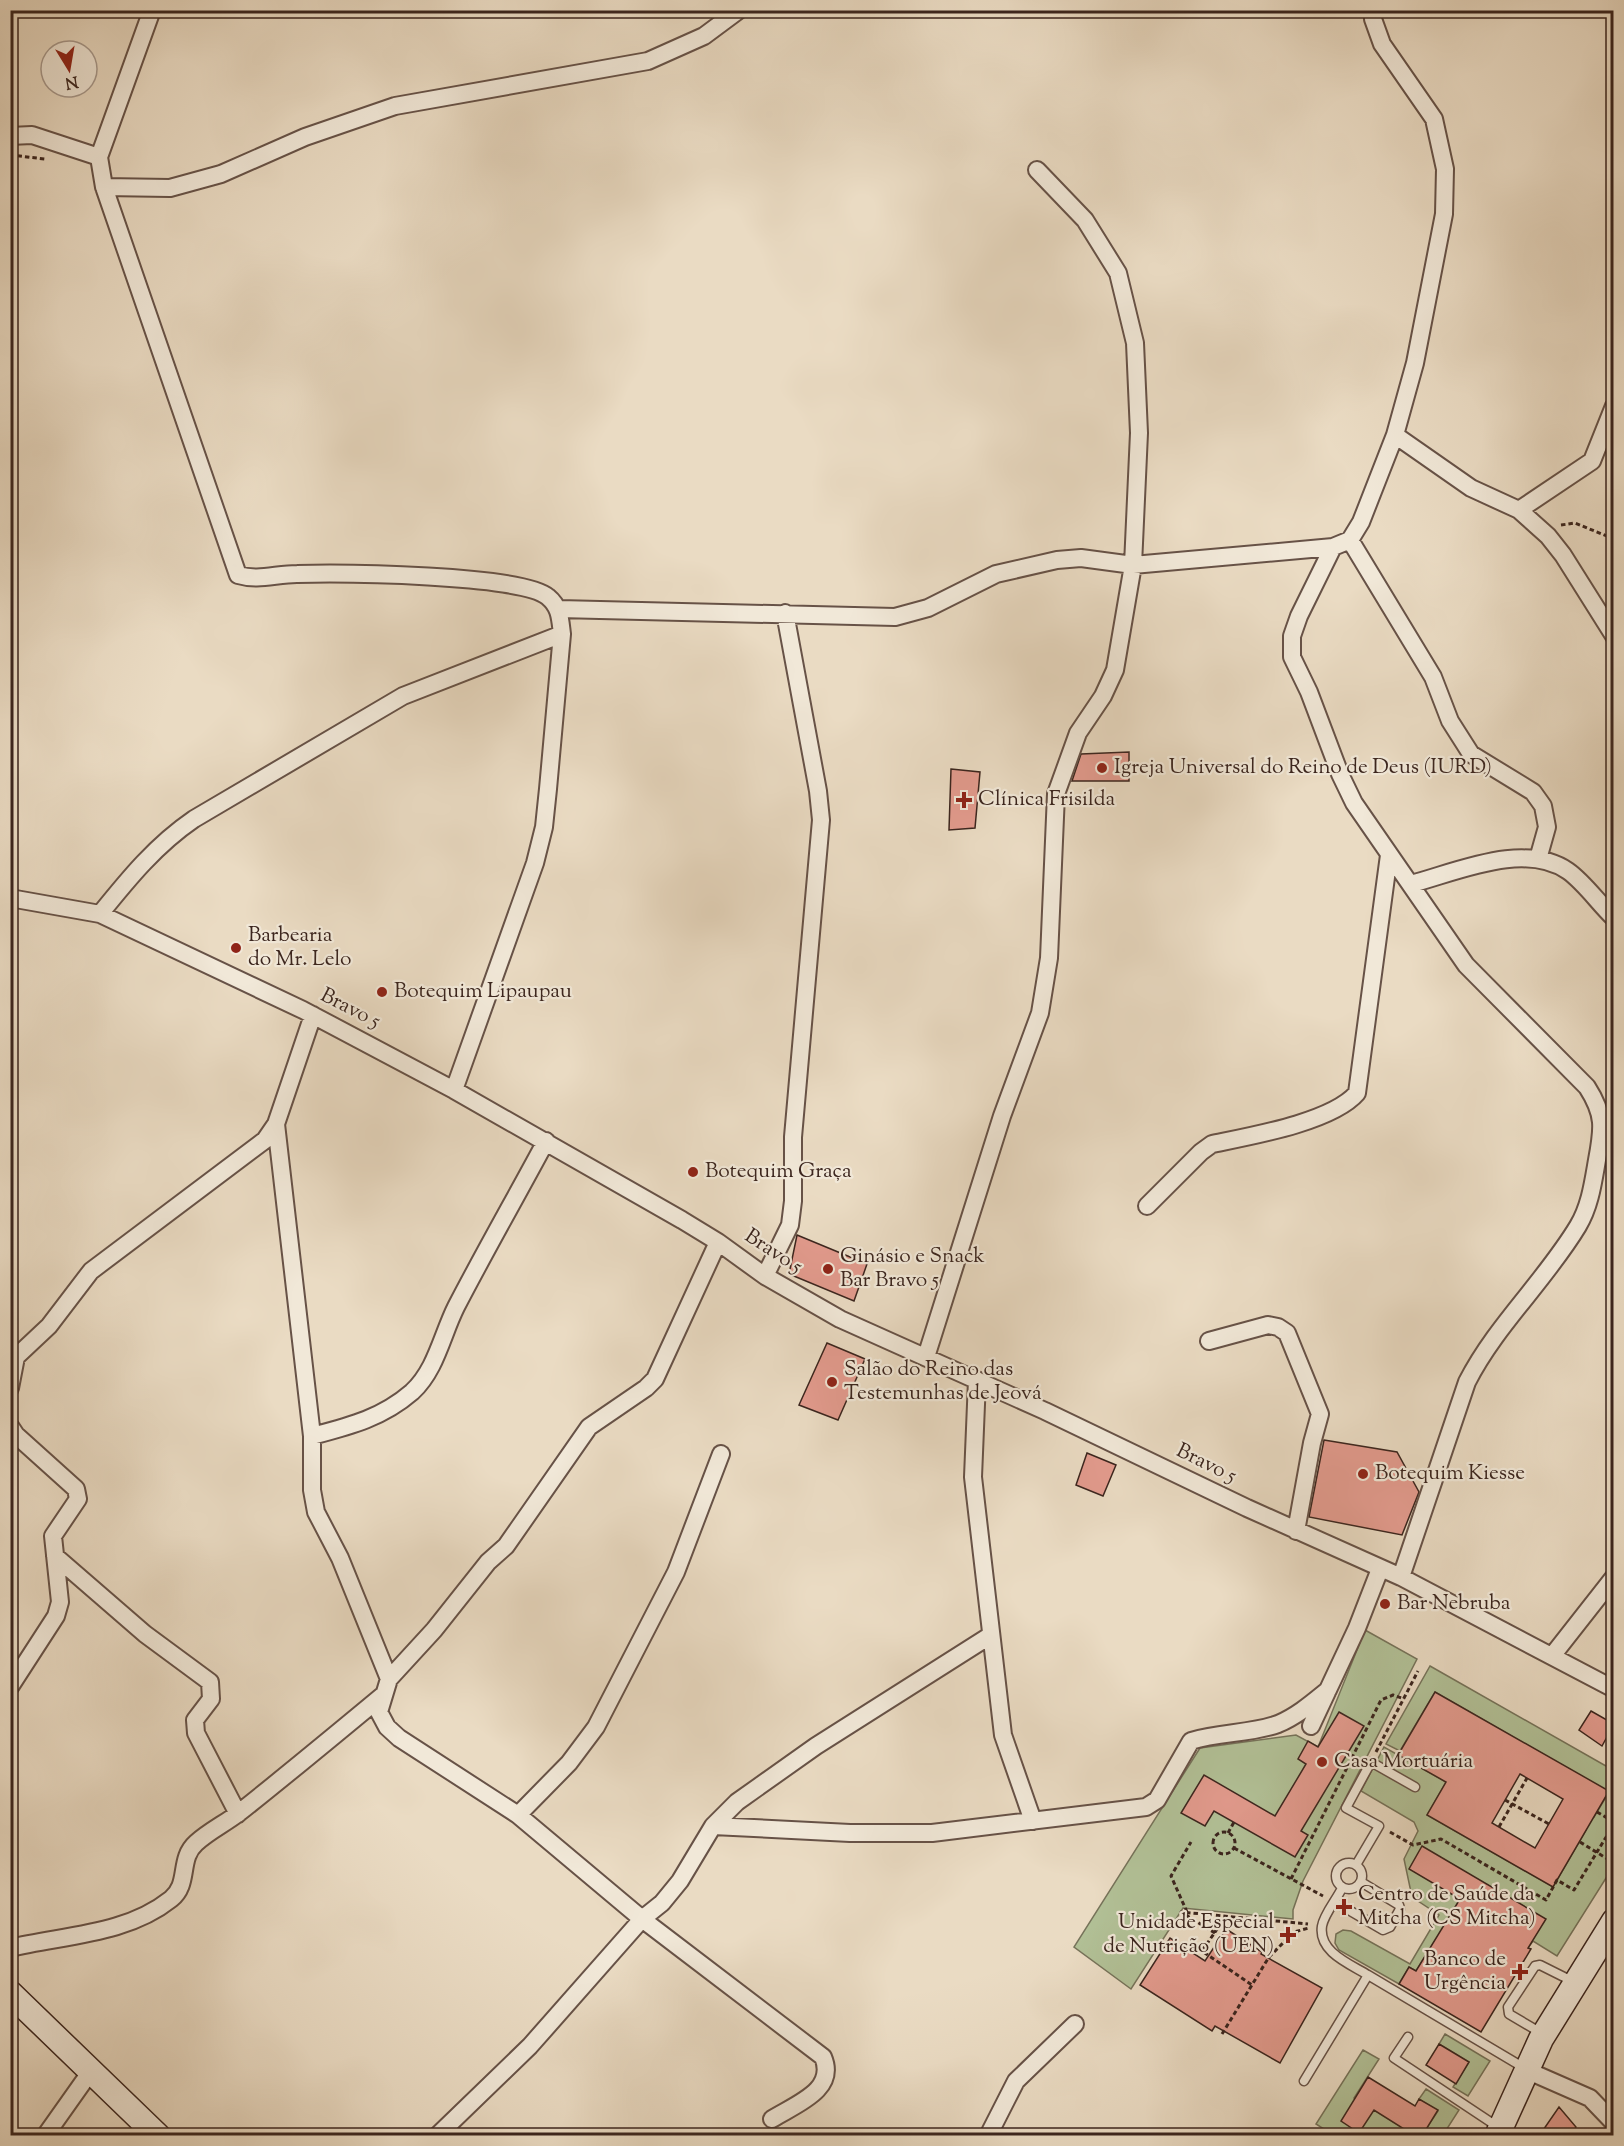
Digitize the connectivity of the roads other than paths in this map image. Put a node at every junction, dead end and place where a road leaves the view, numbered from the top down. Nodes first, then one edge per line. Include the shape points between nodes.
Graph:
1 (152, 10) edge
2 (739, 10) edge
3 (1373, 10) edge
4 (10, 136) edge
5 (99, 157) junction
6 (1037, 170) dead end
7 (104, 187) junction
8 (1614, 406) edge
9 (1395, 435) junction
10 (1518, 510) junction
11 (1350, 540) junction
12 (1333, 547) junction
13 (1133, 565) junction
14 (559, 609) junction
15 (785, 613) junction
16 (562, 634) junction
17 (1614, 636) edge
18 (1389, 855) junction
19 (1538, 859) junction
20 (1411, 884) junction
21 (10, 898) edge
22 (100, 914) junction
23 (1614, 918) edge
24 (313, 1015) junction
25 (454, 1090) junction
26 (1614, 1111) edge
27 (276, 1124) junction
28 (1603, 1127) junction
29 (546, 1141) junction
30 (1147, 1206) dead end
31 (718, 1242) junction
32 (765, 1276) junction
33 (1209, 1341) dead end
34 (927, 1357) junction
35 (977, 1380) junction
36 (10, 1388) edge
37 (10, 1426) edge
38 (312, 1436) junction
39 (721, 1454) dead end
40 (1296, 1531) junction
41 (55, 1556) junction
42 (1380, 1569) junction
43 (1401, 1577) junction
44 (1614, 1577) edge
45 (991, 1635) junction
46 (1552, 1656) junction
47 (389, 1679) junction
48 (10, 1687) edge
49 (1614, 1689) edge
50 (1328, 1690) junction
51 (382, 1696) junction
52 (1311, 1726) dead end
53 (1415, 1787) dead end
54 (238, 1814) junction
55 (518, 1815) junction
56 (1033, 1821) junction
57 (713, 1826) junction
58 (1356, 1865) junction
59 (1361, 1882) junction
60 (1342, 1888) junction
61 (1335, 1902) junction
62 (642, 1919) junction
63 (1614, 1921) edge
64 (10, 1948) edge
65 (1368, 1975) junction
66 (1576, 1983) junction
67 (10, 1993) edge
68 (1075, 2024) dead end
69 (1544, 2034) junction
70 (1408, 2037) dead end
71 (1526, 2070) junction
72 (91, 2071) junction
73 (1304, 2081) dead end
74 (772, 2119) dead end
75 (1614, 2123) edge
76 (1499, 2132) edge
77 (45, 2136) edge
78 (158, 2136) edge
79 (437, 2136) edge
80 (988, 2136) edge

1 - 5 street
2 - 7 street via 704,36 648,61 395,106 305,137 221,174 170,188
3 - 9 street via 1382,44 1434,119 1445,169 1442,225 1415,363
4 - 5 street via 32,135
5 - 7 street
6 - 13 street via 1085,220 1118,273 1133,331 1139,433
7 - 14 street via 238,576 252,579 341,573 460,579 516,585 546,595
8 - 10 street via 1592,461
9 - 10 street via 1471,488
9 - 11 street via 1361,522
10 - 17 street via 1563,555
11 - 12 street
11 - 19 street via 1433,677 1450,721 1471,754 1533,792 1543,806 1547,827
12 - 13 street
12 - 18 street via 1299,616 1292,636 1292,657 1354,803
13 - 15 street via 1081,558 1057,560 996,574 928,609 895,617
13 - 34 street via 1115,670 1078,733 1056,794 1049,958 1040,1013 1002,1116
14 - 15 street via 711,615
14 - 16 street
15 - 32 street via 821,820 793,1137 794,1201 790,1225
16 - 22 street via 403,696 194,819 141,863
16 - 25 street via 544,827 535,863
18 - 20 street
18 - 30 street via 1356,1093 1347,1104 1329,1114 1212,1144
19 - 20 street via 1503,860
19 - 23 street via 1568,871
20 - 28 street via 1466,965 1587,1087 1599,1107
21 - 22 street, Bravo 5
22 - 24 street, Bravo 5
24 - 25 street, Bravo 5
24 - 27 street
25 - 29 street, Bravo 5
26 - 28 street
27 - 36 street via 250,1154 91,1271 49,1326 16,1357
27 - 38 street
28 - 43 street via 1592,1195 1578,1225 1481,1355 1467,1382
29 - 31 street, Bravo 5
29 - 38 street via 455,1309 431,1368 386,1412 361,1424
31 - 32 street, Bravo 5
31 - 47 street via 655,1379 589,1427 506,1546
32 - 34 street, Bravo 5 via 840,1319
33 - 40 street via 1268,1325 1287,1333 1320,1414
34 - 35 street, Bravo 5
35 - 40 street, Bravo 5
35 - 45 street via 973,1477
37 - 41 street via 76,1489 78,1499 74,1508 53,1536
38 - 47 street via 316,1512 340,1558
39 - 55 street via 676,1572 596,1727 569,1763
40 - 42 street, Bravo 5
41 - 48 street via 60,1602 56,1616
41 - 54 street via 145,1634 210,1682 211,1699 195,1720 196,1733
42 - 43 street, Bravo 5
42 - 50 street via 1358,1628
43 - 46 street, Bravo 5
44 - 46 street
45 - 56 street via 1003,1734
45 - 57 street via 816,1746 737,1803
46 - 49 street, Bravo 5
47 - 51 street
50 - 52 street
50 - 56 street via 1302,1712 1276,1725 1191,1741 1157,1800 1146,1807
51 - 54 street
51 - 55 street via 379,1712 399,1738
53 - 58 lane via 1371,1762 1346,1808 1379,1826
54 - 64 street via 194,1845 185,1861 182,1887 171,1899 115,1928
55 - 62 street
56 - 57 street via 932,1833
57 - 62 street via 680,1881
58 - 59 lane via 1362,1874
58 - 60 lane via 1345,1863 1338,1868 1336,1881
59 - 60 lane via 1355,1888
59 - 61 lane via 1400,1905 1390,1927 1383,1930
60 - 61 lane
61 - 65 lane via 1322,1925 1324,1943
62 - 74 street via 823,2057 827,2077 822,2087
62 - 79 street via 531,2046
63 - 66 main road
65 - 71 lane
65 - 73 lane
66 - 69 main road
66 - 69 lane via 1535,1966 1508,2007 1509,2014
67 - 72 main road
68 - 80 street via 1016,2081
69 - 71 main road
70 - 76 lane via 1394,2058
71 - 75 street via 1590,2098
71 - 76 main road
72 - 77 street
72 - 78 main road

